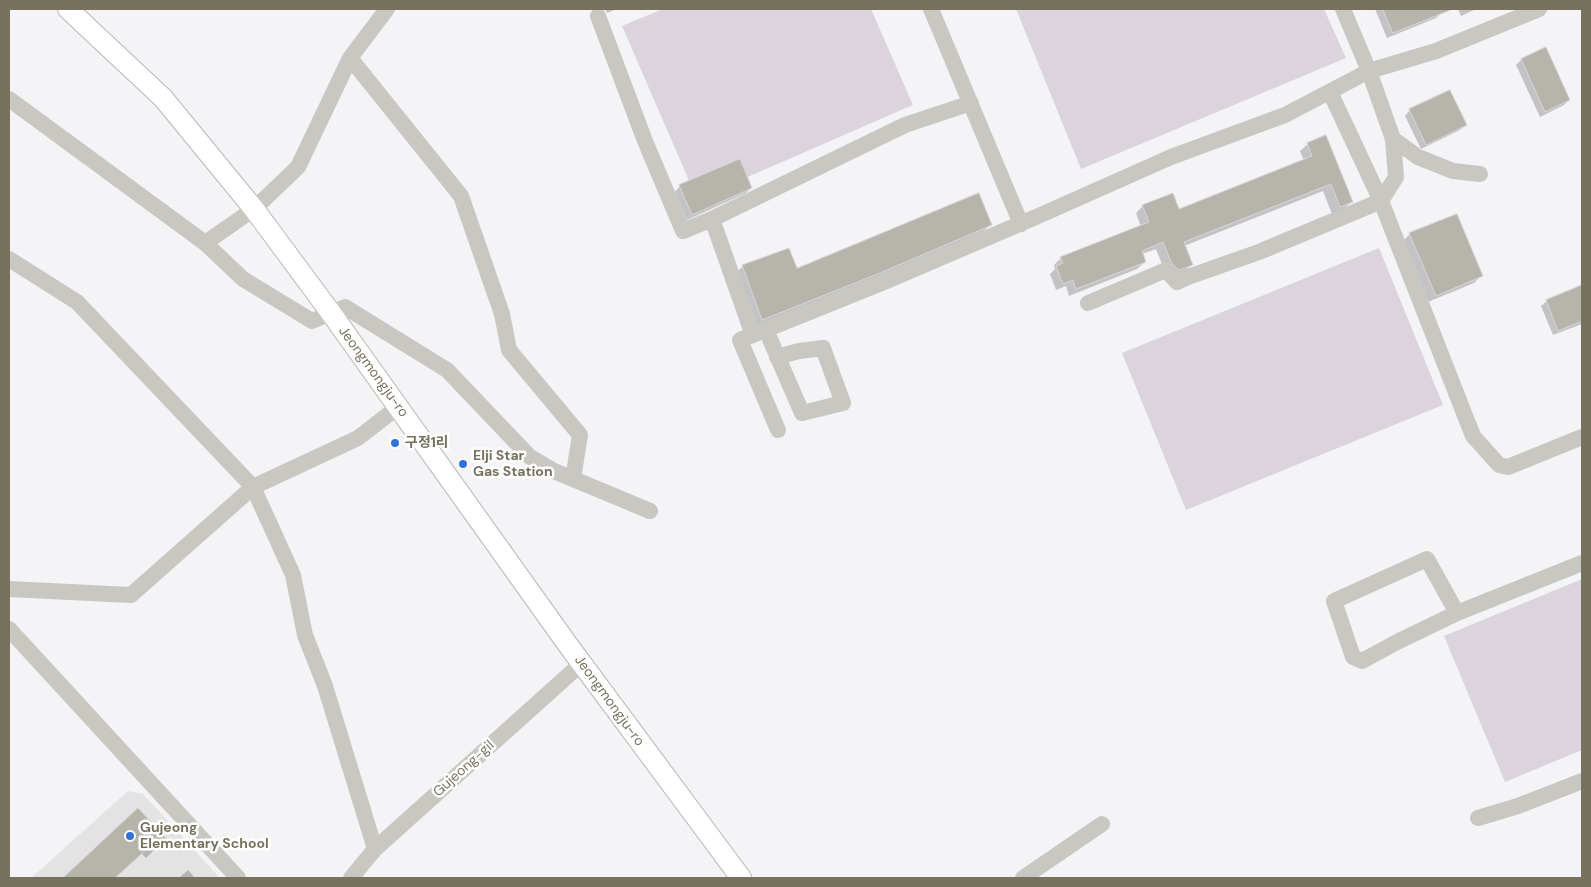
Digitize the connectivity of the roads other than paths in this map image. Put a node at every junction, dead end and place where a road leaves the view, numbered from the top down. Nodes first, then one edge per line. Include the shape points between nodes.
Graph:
1 (68, 9) edge
2 (387, 9) edge
3 (931, 9) edge
4 (1343, 9) edge
5 (1538, 9) edge
6 (598, 16) dead end
7 (350, 58) junction
8 (1369, 71) junction
9 (1330, 92) junction
10 (9, 99) edge
11 (971, 103) junction
12 (1393, 139) junction
13 (1480, 174) dead end
14 (1381, 201) junction
15 (254, 209) junction
16 (712, 219) junction
17 (1021, 224) junction
18 (205, 243) junction
19 (9, 259) edge
20 (1088, 303) dead end
21 (331, 313) junction
22 (760, 332) junction
23 (778, 357) junction
24 (398, 408) junction
25 (778, 430) dead end
26 (1582, 437) edge
27 (573, 479) junction
28 (253, 487) junction
29 (650, 511) dead end
30 (1582, 563) edge
31 (9, 589) edge
32 (1457, 612) junction
33 (9, 629) edge
34 (582, 663) junction
35 (1582, 781) edge
36 (1478, 818) dead end
37 (1102, 824) dead end
38 (376, 849) junction
39 (238, 878) edge
40 (351, 878) edge
41 (741, 878) edge
42 (1024, 878) edge

1 - 15 main road, Jeongmongju-ro via 163,98
2 - 7 street
3 - 11 street
4 - 8 street
5 - 8 street via 1436,51
6 - 16 street via 683,231
7 - 15 street via 298,167
7 - 27 street via 461,196 502,314 509,350 580,436
8 - 9 street
8 - 12 street
9 - 14 street
9 - 17 street via 1285,115 1171,157
10 - 18 street
11 - 16 street via 905,125
11 - 17 street
12 - 13 street via 1418,157 1454,171
12 - 14 street via 1396,177
14 - 20 street via 1178,282 1166,270
14 - 26 street via 1473,436 1499,465 1508,467
15 - 18 street
15 - 21 main road, Jeongmongju-ro
16 - 22 street
17 - 22 street
18 - 21 street via 243,279 312,321
19 - 28 street via 78,302
21 - 24 main road, Jeongmongju-ro
21 - 27 street via 345,307 447,370 530,457
22 - 23 street
22 - 25 street via 740,340
23 - 23 street via 802,413 843,402 823,348 799,350
24 - 28 street via 358,438
24 - 34 main road, Jeongmongju-ro
27 - 29 street
28 - 31 street via 131,595
28 - 38 street via 293,575 305,635 325,686
30 - 32 street
32 - 32 street via 1427,559 1334,602 1353,657 1362,661
33 - 39 street
34 - 38 street, Gujeong-gil
34 - 41 main road, Jeongmongju-ro
35 - 36 street
37 - 42 street
38 - 40 street, Gujeong-gil

